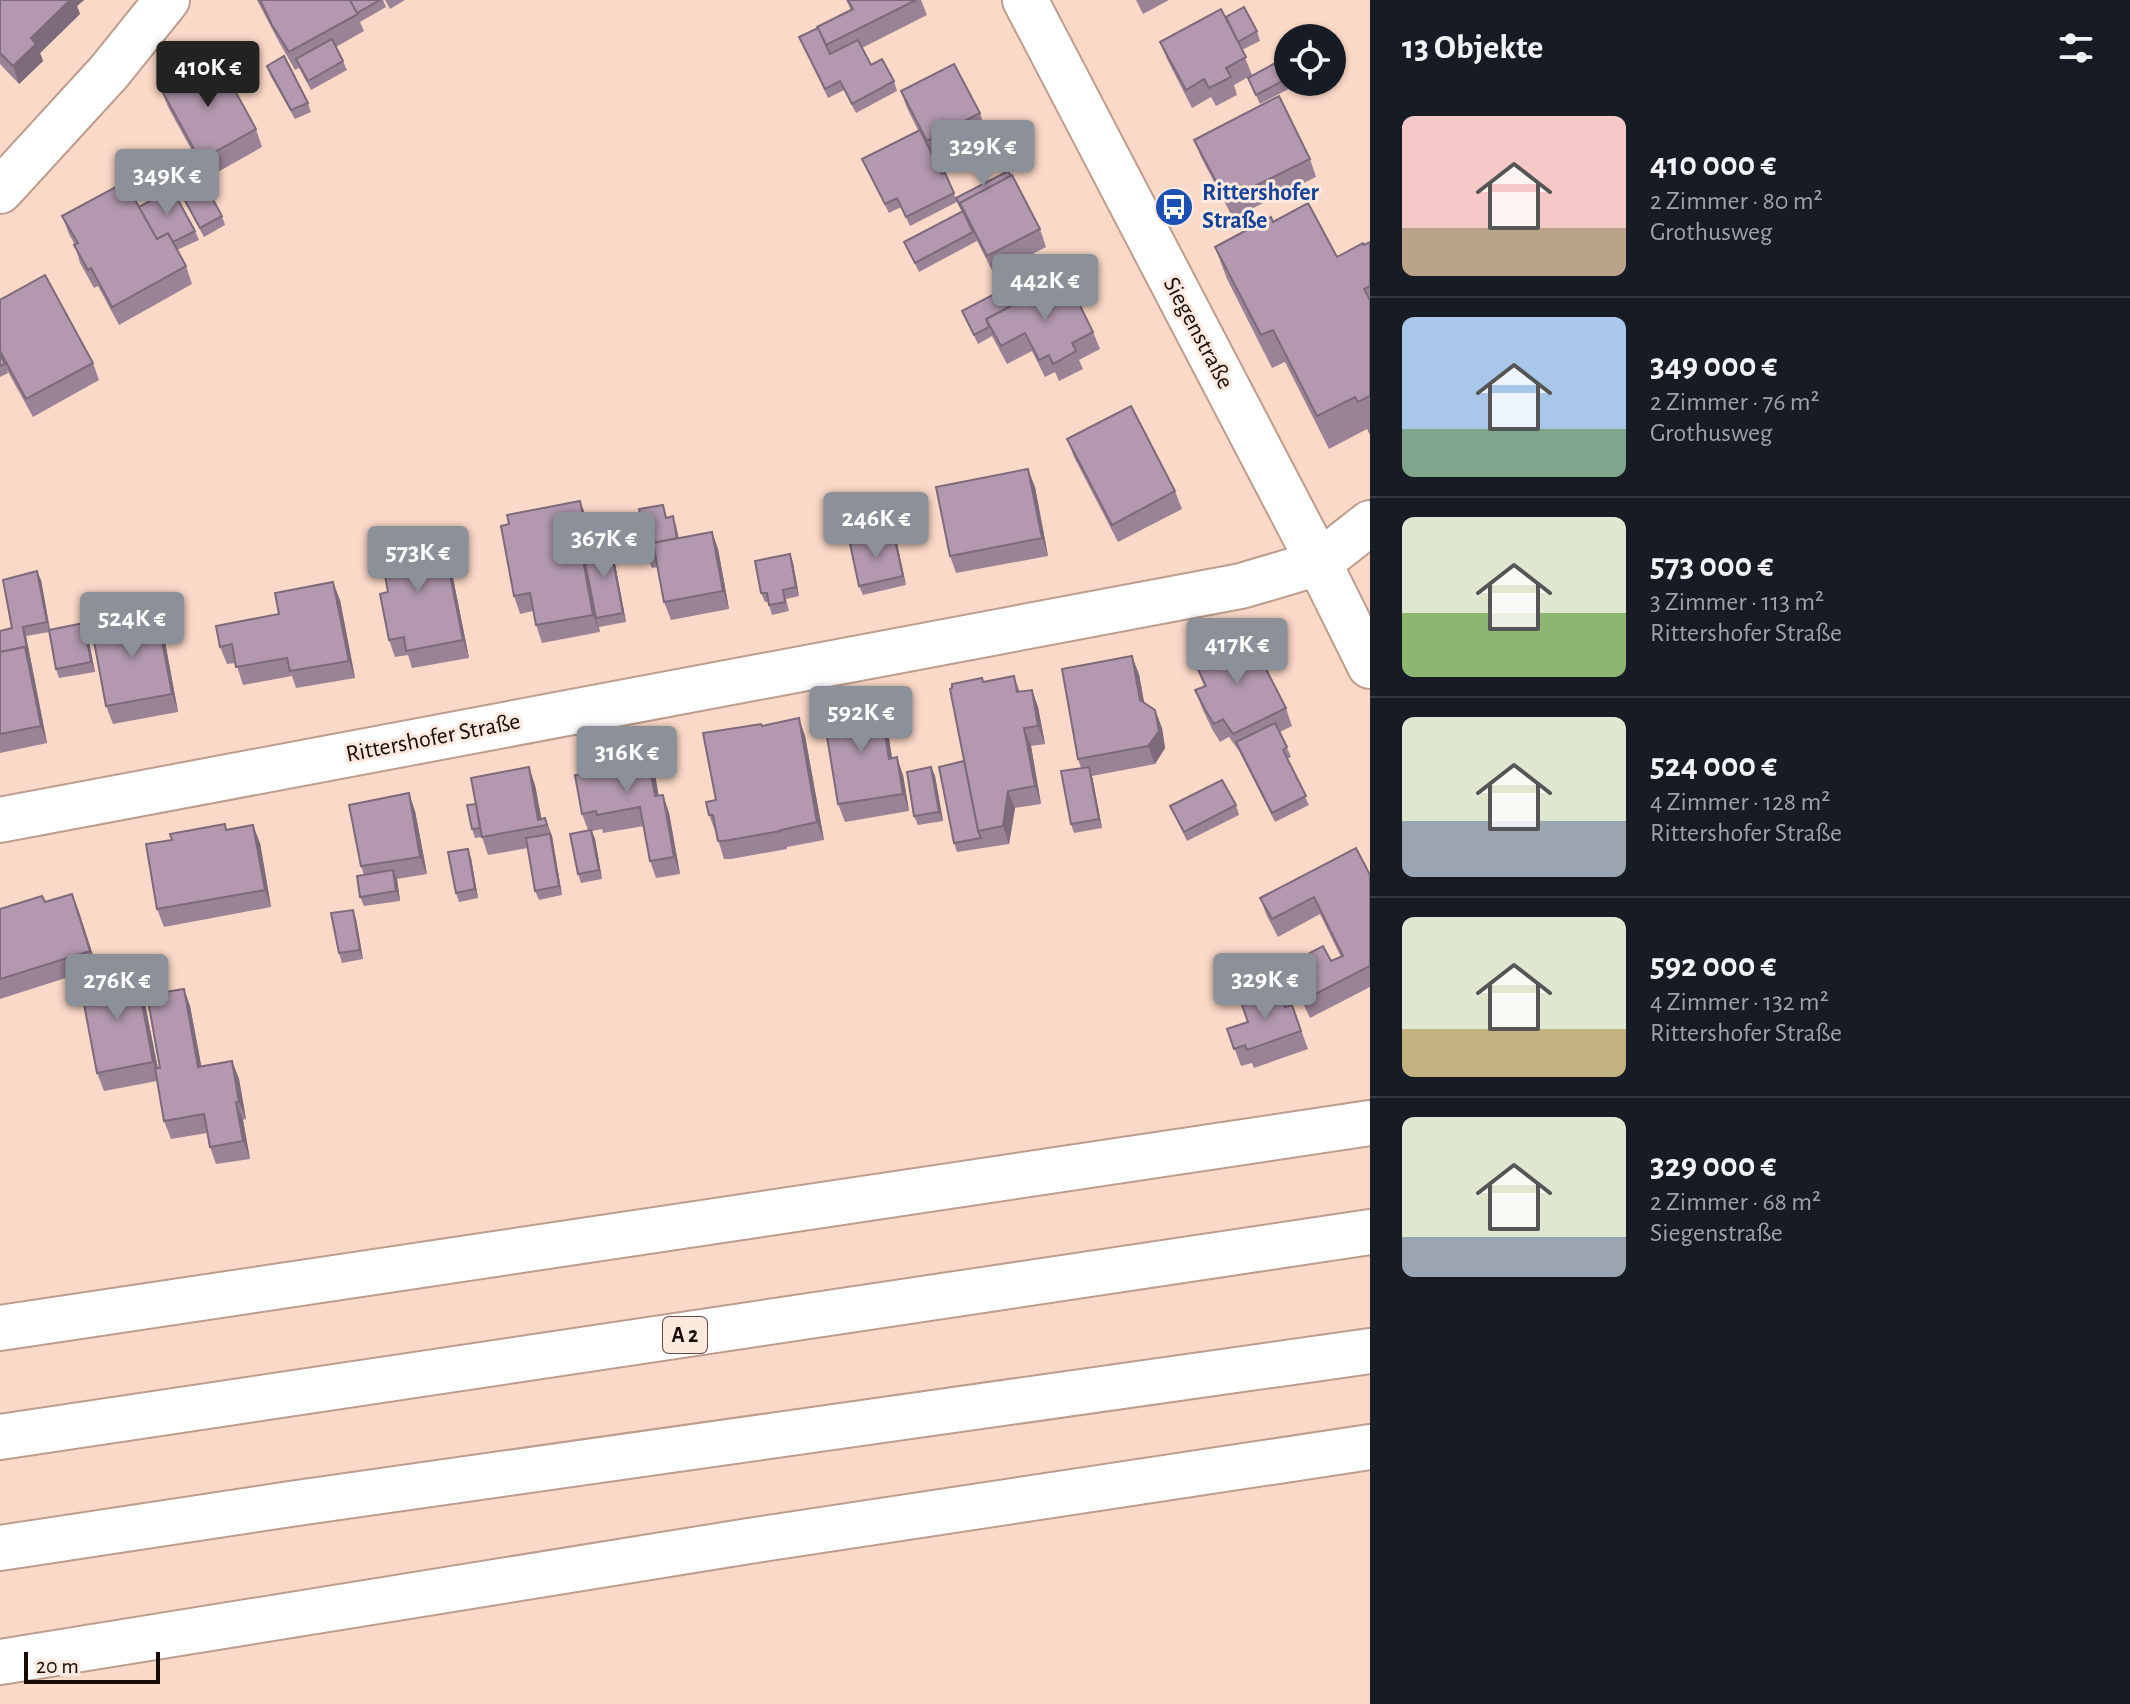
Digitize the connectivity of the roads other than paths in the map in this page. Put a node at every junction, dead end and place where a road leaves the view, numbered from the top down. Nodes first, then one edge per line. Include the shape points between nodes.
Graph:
1 (167, 0) edge
2 (1025, 0) edge
3 (0, 191) edge
4 (1370, 523) edge
5 (1319, 563) junction
6 (1370, 666) edge
7 (0, 820) edge
8 (1370, 1123) edge
9 (1370, 1232) edge
10 (0, 1328) edge
11 (1370, 1351) edge
12 (0, 1437) edge
13 (1370, 1447) edge
14 (0, 1548) edge
15 (0, 1662) edge

1 - 3 main road
2 - 5 main road, Siegenstraße
4 - 5 main road, Rittershofer Straße
5 - 6 main road, Siegenstraße
5 - 7 main road, Rittershofer Straße via 1241,586
8 - 10 main road
9 - 12 main road, A 2
11 - 14 main road
13 - 15 main road

